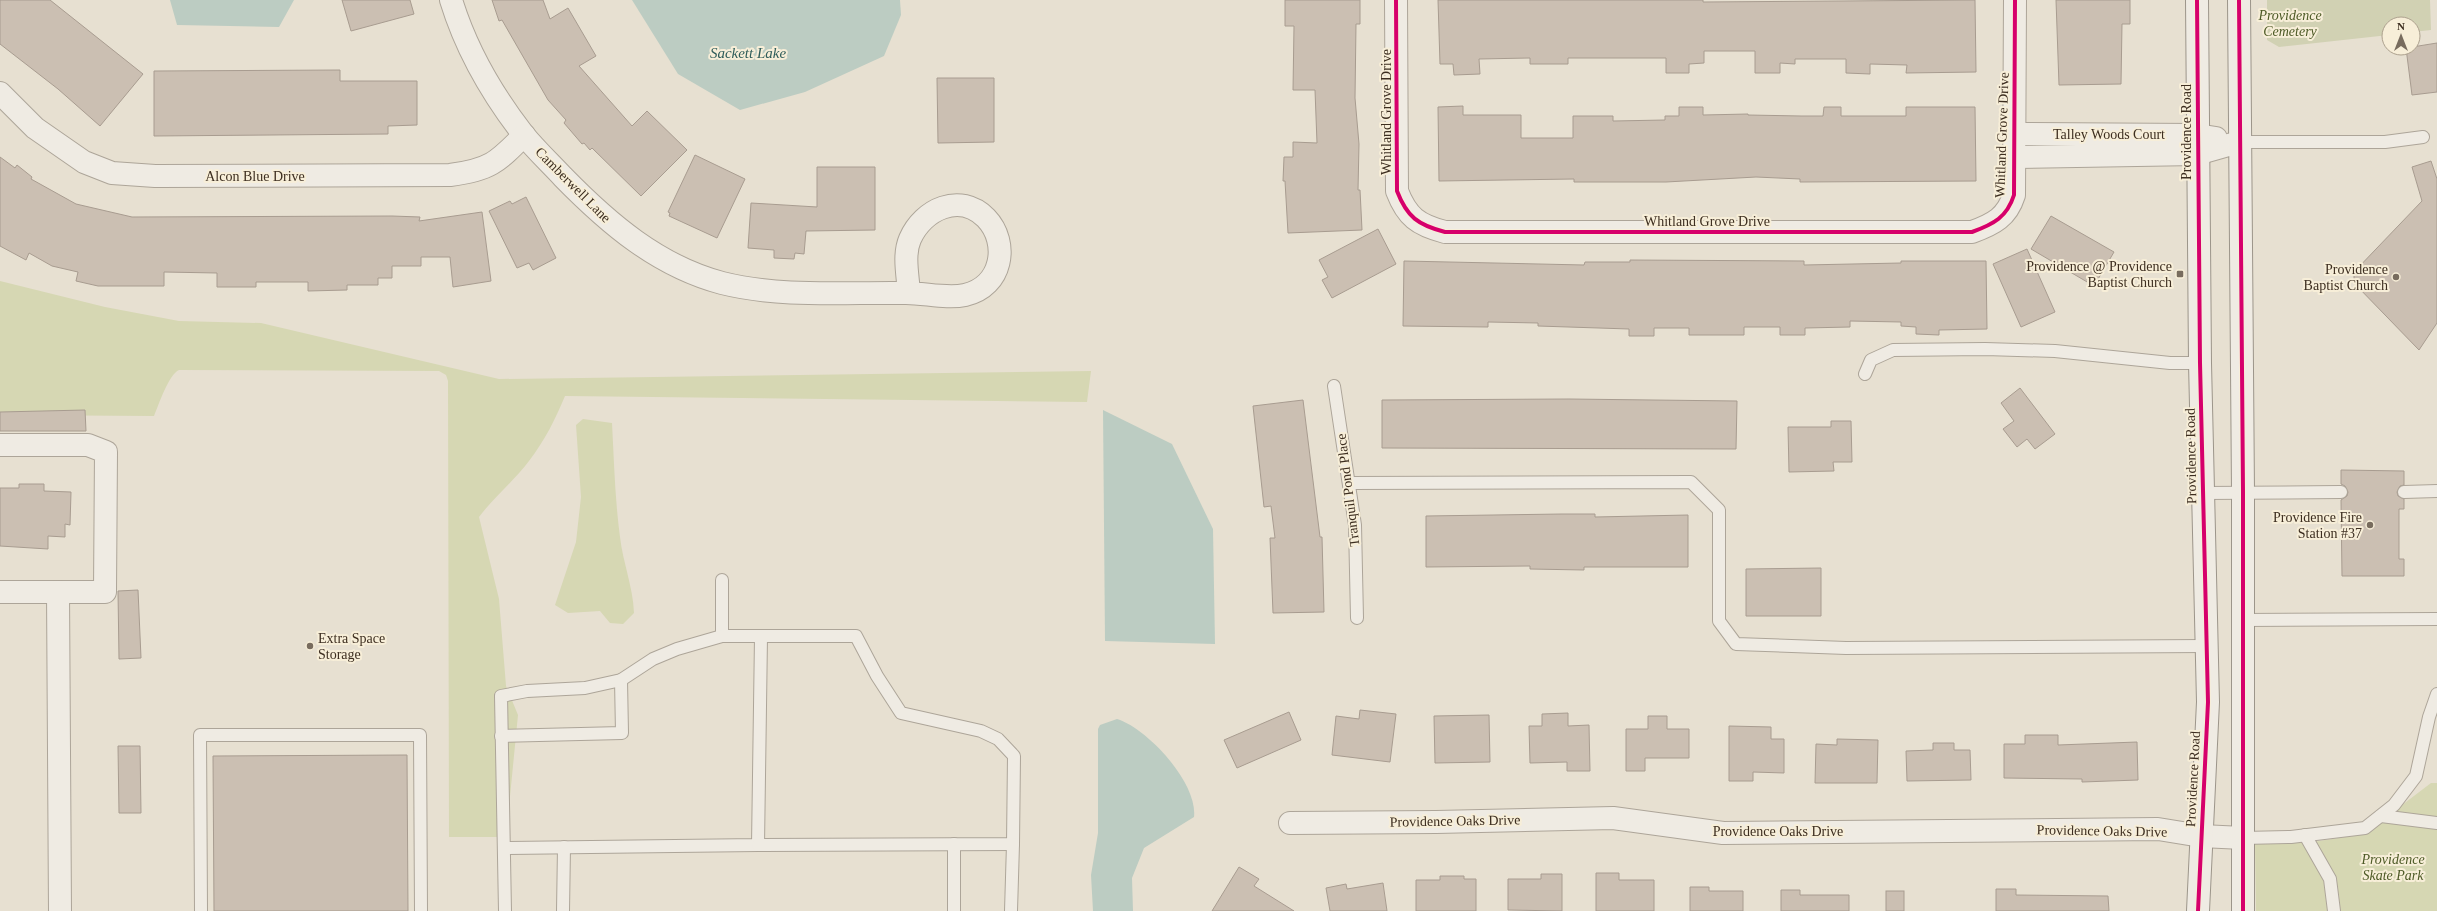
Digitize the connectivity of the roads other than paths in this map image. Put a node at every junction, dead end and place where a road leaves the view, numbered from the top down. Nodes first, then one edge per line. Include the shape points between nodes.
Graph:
1 (451, 0) edge
2 (1396, 0) edge
3 (2015, 0) edge
4 (2196, 0) edge
5 (2239, 0) edge
6 (0, 93) edge
7 (2016, 134) junction
8 (524, 135) junction
9 (2423, 137) dead end
10 (2239, 142) junction
11 (2197, 144) junction
12 (2015, 157) junction
13 (909, 292) junction
14 (2200, 363) junction
15 (1865, 374) dead end
16 (1334, 386) dead end
17 (0, 445) edge
18 (1350, 483) junction
19 (2244, 492) junction
20 (2341, 492) dead end
21 (2404, 492) dead end
22 (2437, 492) edge
23 (2203, 493) junction
24 (722, 580) dead end
25 (0, 592) edge
26 (58, 592) junction
27 (1357, 618) dead end
28 (2437, 619) edge
29 (2243, 620) junction
30 (722, 636) junction
31 (761, 637) junction
32 (2205, 646) junction
33 (621, 680) junction
34 (2437, 694) edge
35 (502, 736) junction
36 (2380, 816) junction
37 (1290, 823) dead end
38 (2437, 823) edge
39 (2305, 835) junction
40 (2201, 836) junction
41 (2243, 838) junction
42 (954, 844) junction
43 (1012, 844) junction
44 (758, 845) junction
45 (564, 847) junction
46 (504, 848) junction
47 (60, 911) edge
48 (202, 911) edge
49 (421, 911) edge
50 (505, 911) edge
51 (563, 911) edge
52 (954, 911) edge
53 (1011, 911) edge
54 (2198, 911) edge
55 (2243, 911) edge
56 (2334, 911) edge

1 - 8 street, Camberwell Lane via 472,55
2 - 12 street, Whitland Grove Drive via 1397,191 1403,206 1428,228 1445,232 1972,232 2002,218 2010,208 2014,195
3 - 7 street, Whitland Grove Drive
4 - 11 street, Providence Road
5 - 10 street
6 - 8 street, Alcon Blue Drive via 35,128 84,162 112,172 155,176 476,172 500,160
7 - 11 street, Talley Woods Court
7 - 12 street, Whitland Grove Drive
8 - 13 street, Camberwell Lane via 597,212 630,238 687,272 722,283 762,291
9 - 10 lane via 2370,142
10 - 11 street, Talley Woods Court
10 - 19 street
11 - 12 street, Talley Woods Court
11 - 14 street, Providence Road
13 - 13 street, Camberwell Lane via 964,296 989,282 996,271 1001,254 995,229 986,218 975,209 960,204 930,212 918,225 910,240 907,253
14 - 15 lane via 2170,363 2055,351 1985,348 1894,350 1871,360
14 - 23 street, Providence Road
16 - 18 lane, Tranquil Pond Place
17 - 26 street via 88,445 106,452 105,592
18 - 27 lane, Tranquil Pond Place via 1355,525
18 - 32 lane via 1691,482 1719,510 1719,621 1736,644 1846,648
19 - 20 lane
19 - 23 lane
19 - 29 street
21 - 22 lane
23 - 32 street, Providence Road
24 - 30 lane
25 - 26 street
26 - 47 street
28 - 29 lane
29 - 41 street
30 - 31 lane
30 - 33 lane via 659,656
31 - 43 lane via 856,636 877,676 901,713 982,731 998,739 1014,756
31 - 44 lane
32 - 40 street, Providence Road via 2208,702
33 - 35 lane via 585,688 527,691 501,696
33 - 35 lane via 622,733
34 - 36 lane via 2428,717 2416,776 2394,805
35 - 46 lane
36 - 38 lane
36 - 39 lane via 2365,828
37 - 40 street, Providence Oaks Drive via 1613,818 1723,833 2158,829
39 - 41 lane
39 - 56 lane via 2330,879
40 - 41 street, Providence Oaks Drive
40 - 54 street, Providence Road
41 - 55 street
42 - 43 lane
42 - 44 lane
42 - 52 lane
43 - 53 lane
44 - 45 lane
45 - 46 lane
45 - 51 lane
46 - 50 lane
48 - 49 lane via 200,735 420,735

